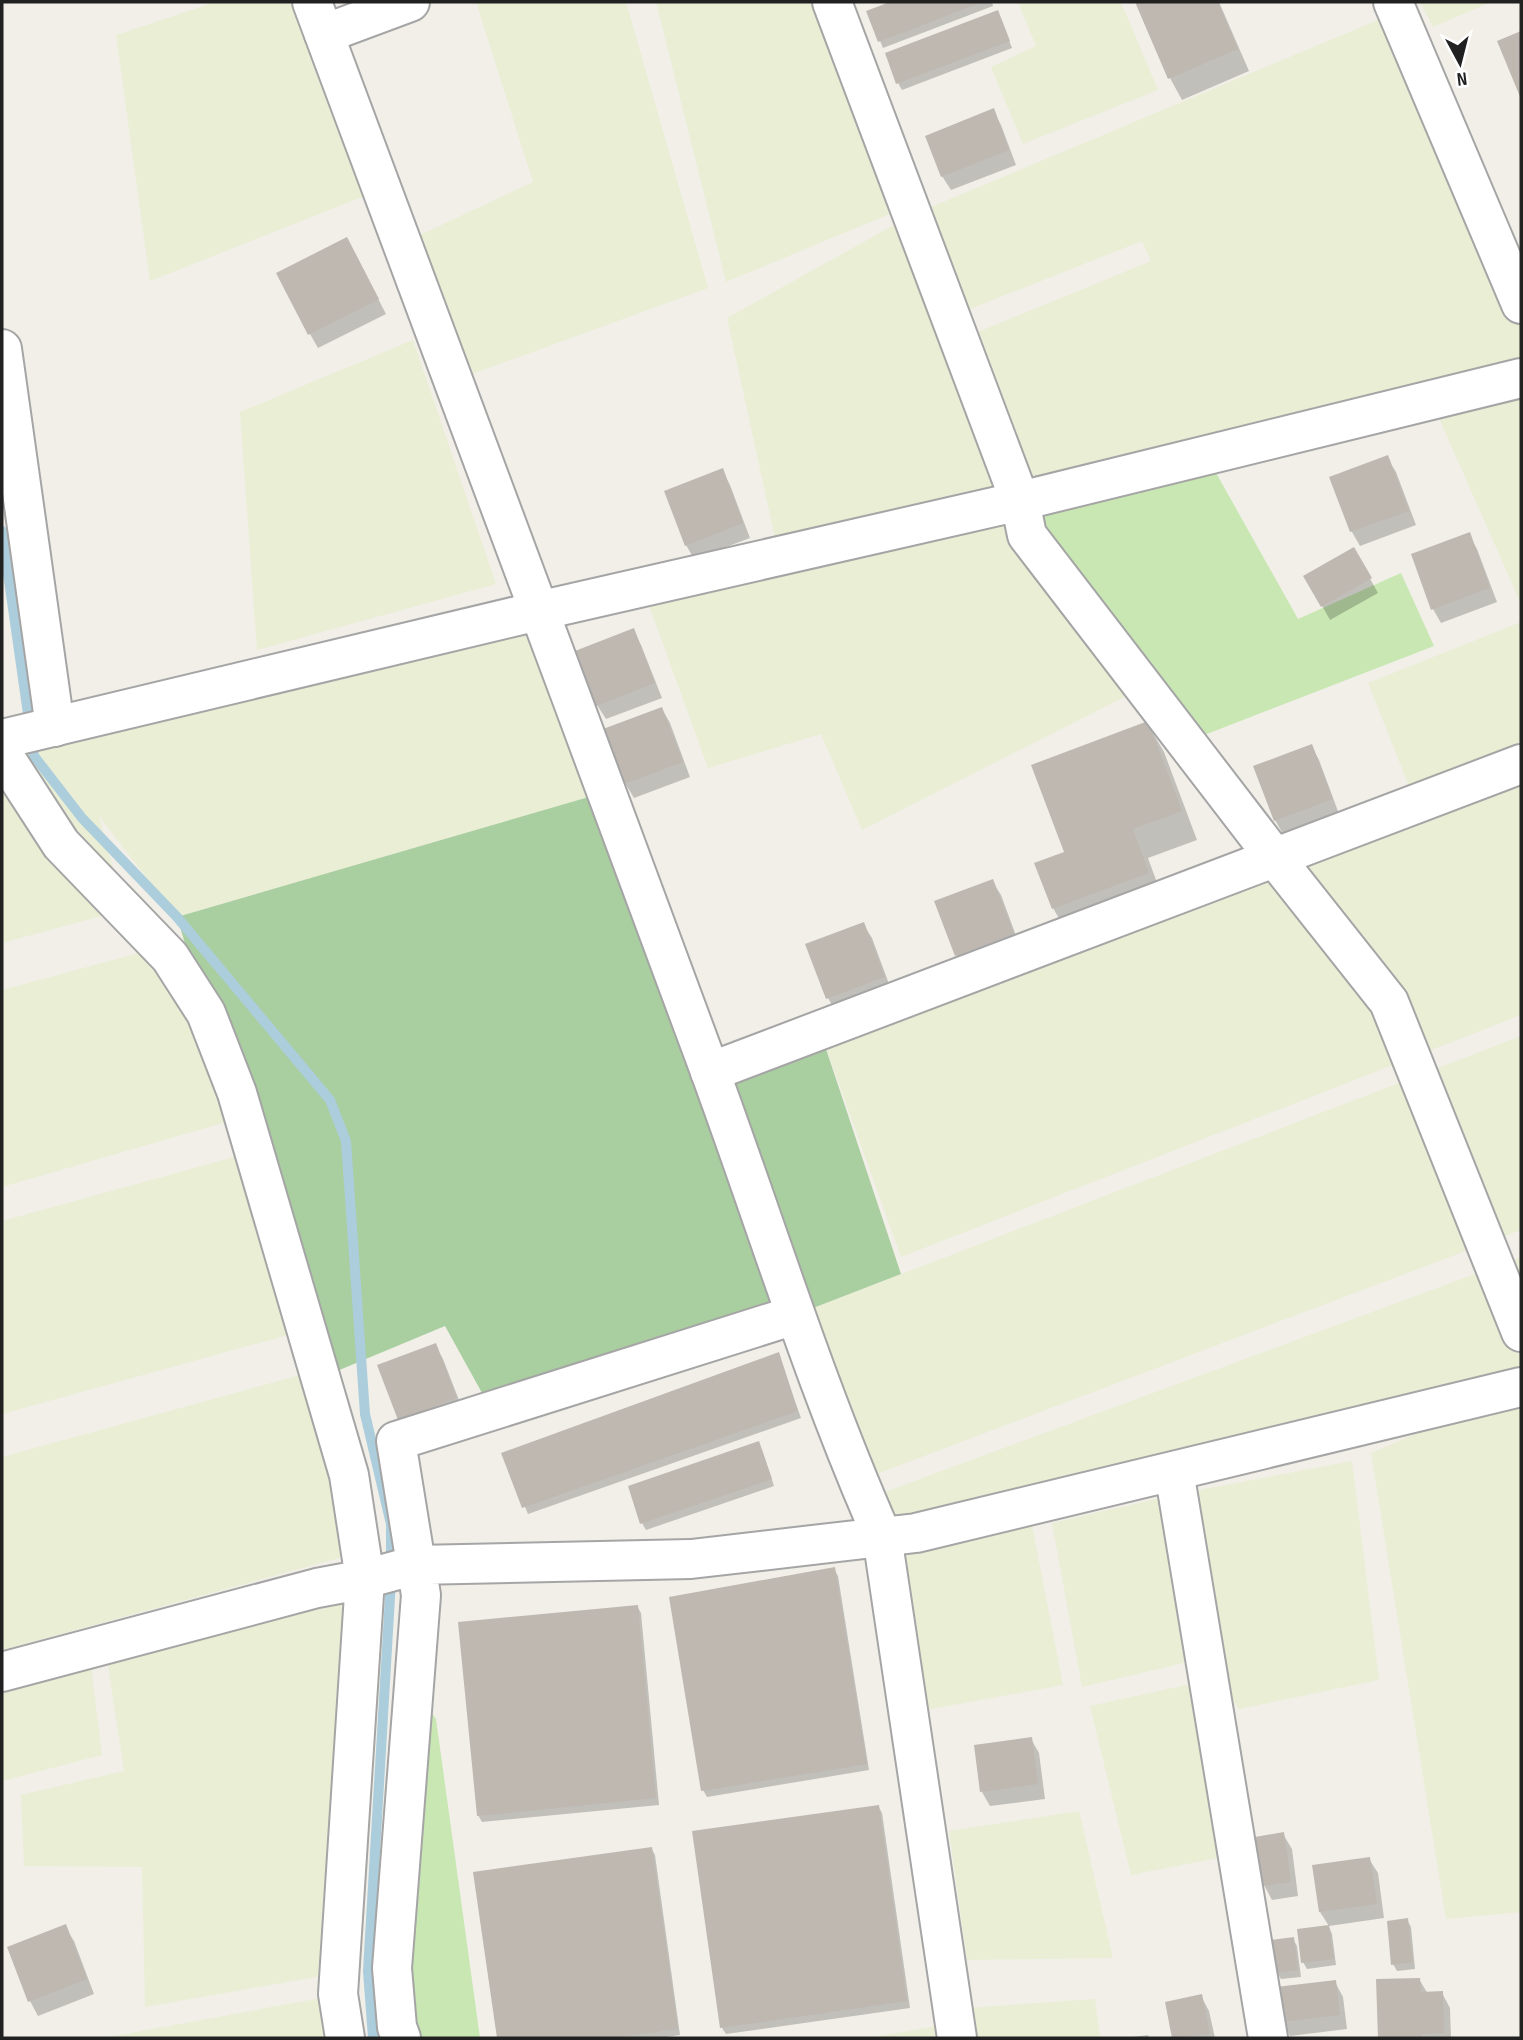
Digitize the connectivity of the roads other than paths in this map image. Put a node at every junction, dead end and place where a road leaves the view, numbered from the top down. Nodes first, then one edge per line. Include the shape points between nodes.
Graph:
1 (410, 2) edge
2 (832, 2) edge
3 (1393, 2) edge
4 (318, 18) edge
5 (1521, 304) edge
6 (2, 349) edge
7 (1521, 378) edge
8 (1020, 501) junction
9 (538, 611) junction
10 (55, 727) junction
11 (2, 740) edge
12 (2, 753) edge
13 (1521, 764) edge
14 (1275, 858) junction
15 (710, 1072) junction
16 (795, 1315) junction
17 (1521, 1332) edge
18 (1521, 1387) edge
19 (1174, 1471) junction
20 (882, 1536) junction
21 (416, 1565) junction
22 (365, 1579) junction
23 (2, 1672) edge
24 (345, 2038) edge
25 (401, 2038) edge
26 (957, 2038) edge
27 (1268, 2038) edge

1 - 4 street
2 - 8 street
3 - 5 street
4 - 9 street
6 - 10 street
7 - 8 street
8 - 9 street
8 - 14 street via 1027,534
9 - 10 street
9 - 15 street
10 - 11 street
12 - 22 street via 61,844 170,957 206,1013 237,1093 349,1475
13 - 14 street
14 - 15 street
14 - 17 street via 1389,1002
15 - 16 street
16 - 20 street
16 - 21 street via 396,1441
18 - 19 street
19 - 20 street via 916,1533
19 - 27 street
20 - 21 street via 691,1559
20 - 26 street
21 - 22 street
21 - 25 street via 421,1595 392,1968
22 - 23 street
22 - 24 street via 338,1994

